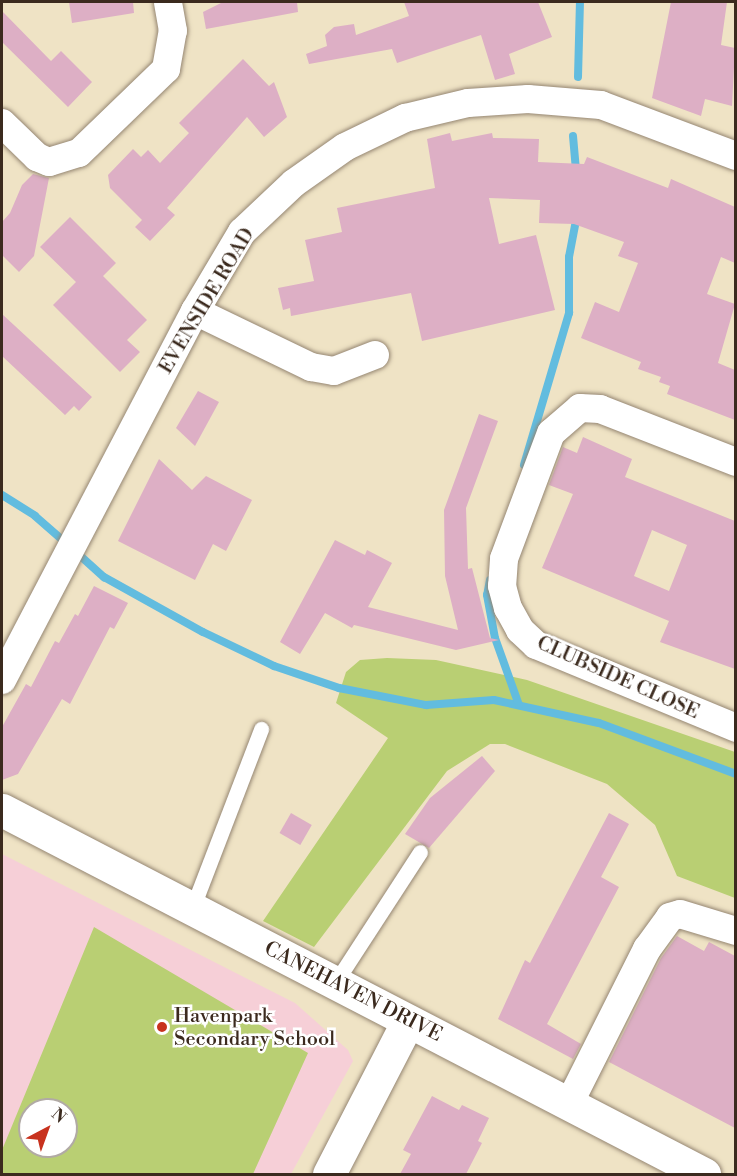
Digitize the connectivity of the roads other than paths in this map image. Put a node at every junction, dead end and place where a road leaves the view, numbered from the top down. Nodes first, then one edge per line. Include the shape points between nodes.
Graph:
1 (168, 2) edge
2 (2, 123) edge
3 (735, 156) edge
4 (195, 311) junction
5 (375, 355) dead end
6 (735, 462) edge
7 (2, 680) edge
8 (735, 728) edge
9 (261, 729) dead end
10 (2, 810) edge
11 (420, 852) dead end
12 (192, 909) junction
13 (735, 931) edge
14 (335, 983) junction
15 (408, 1021) junction
16 (569, 1104) junction
17 (328, 1174) edge
18 (704, 1174) edge

1 - 2 street via 173,31 166,69 78,153 50,162 37,157
3 - 4 street, EVENSIDE ROAD via 601,105 528,99 468,103 405,118 345,147 294,183 242,232
4 - 5 street via 311,367 334,371
4 - 7 street, EVENSIDE ROAD
6 - 8 street, CLUBSIDE CLOSE via 600,409 580,408 551,433 504,559 502,586 520,630 536,645
9 - 12 lane
10 - 12 street, CANEHAVEN DRIVE
11 - 14 lane
12 - 14 street, CANEHAVEN DRIVE
13 - 16 street via 680,914 670,917 647,949
14 - 15 street, CANEHAVEN DRIVE
15 - 16 street, CANEHAVEN DRIVE
15 - 17 street
16 - 18 street, CANEHAVEN DRIVE

